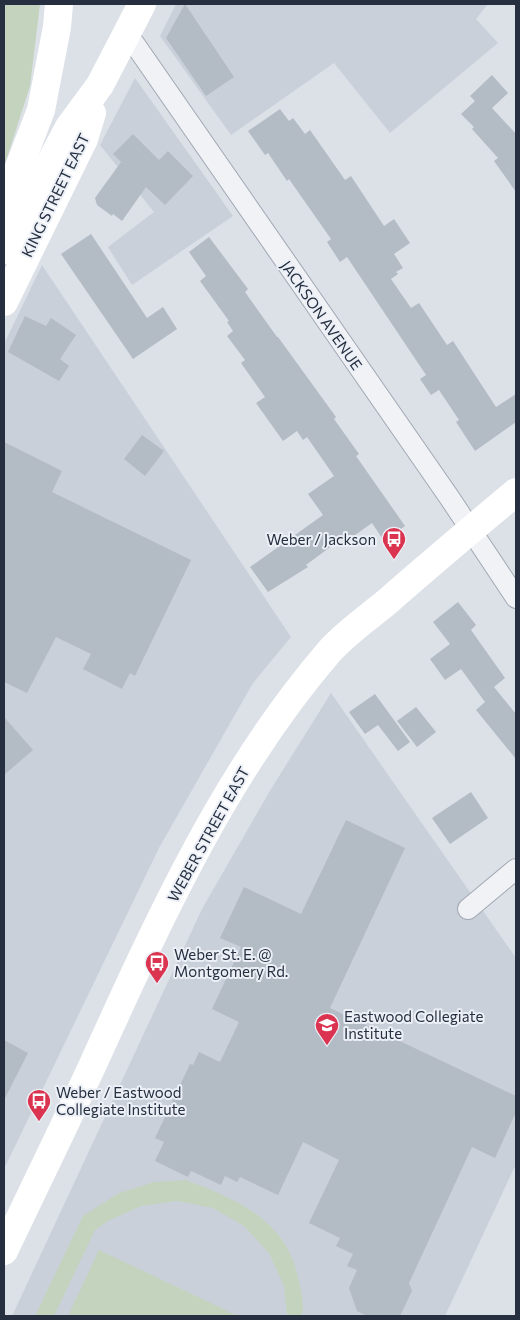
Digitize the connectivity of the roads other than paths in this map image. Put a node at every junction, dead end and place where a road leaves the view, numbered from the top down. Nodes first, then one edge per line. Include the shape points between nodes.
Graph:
1 (59, 4) edge
2 (142, 4) edge
3 (126, 33) junction
4 (100, 85) junction
5 (4, 206) edge
6 (4, 250) edge
7 (4, 302) edge
8 (516, 492) edge
9 (470, 530) junction
10 (516, 598) edge
11 (516, 869) edge
12 (468, 909) dead end
13 (4, 1251) edge

1 - 5 main road via 41,110
2 - 3 main road, KING STREET EAST
3 - 4 main road, KING STREET EAST
3 - 9 street, JACKSON AVENUE
4 - 6 main road, KING STREET EAST via 70,127
4 - 7 main road, KING STREET EAST via 84,139
8 - 9 main road, WEBER STREET EAST
9 - 10 street, JACKSON AVENUE
9 - 13 main road, WEBER STREET EAST via 330,650 260,743 179,882
11 - 12 street

